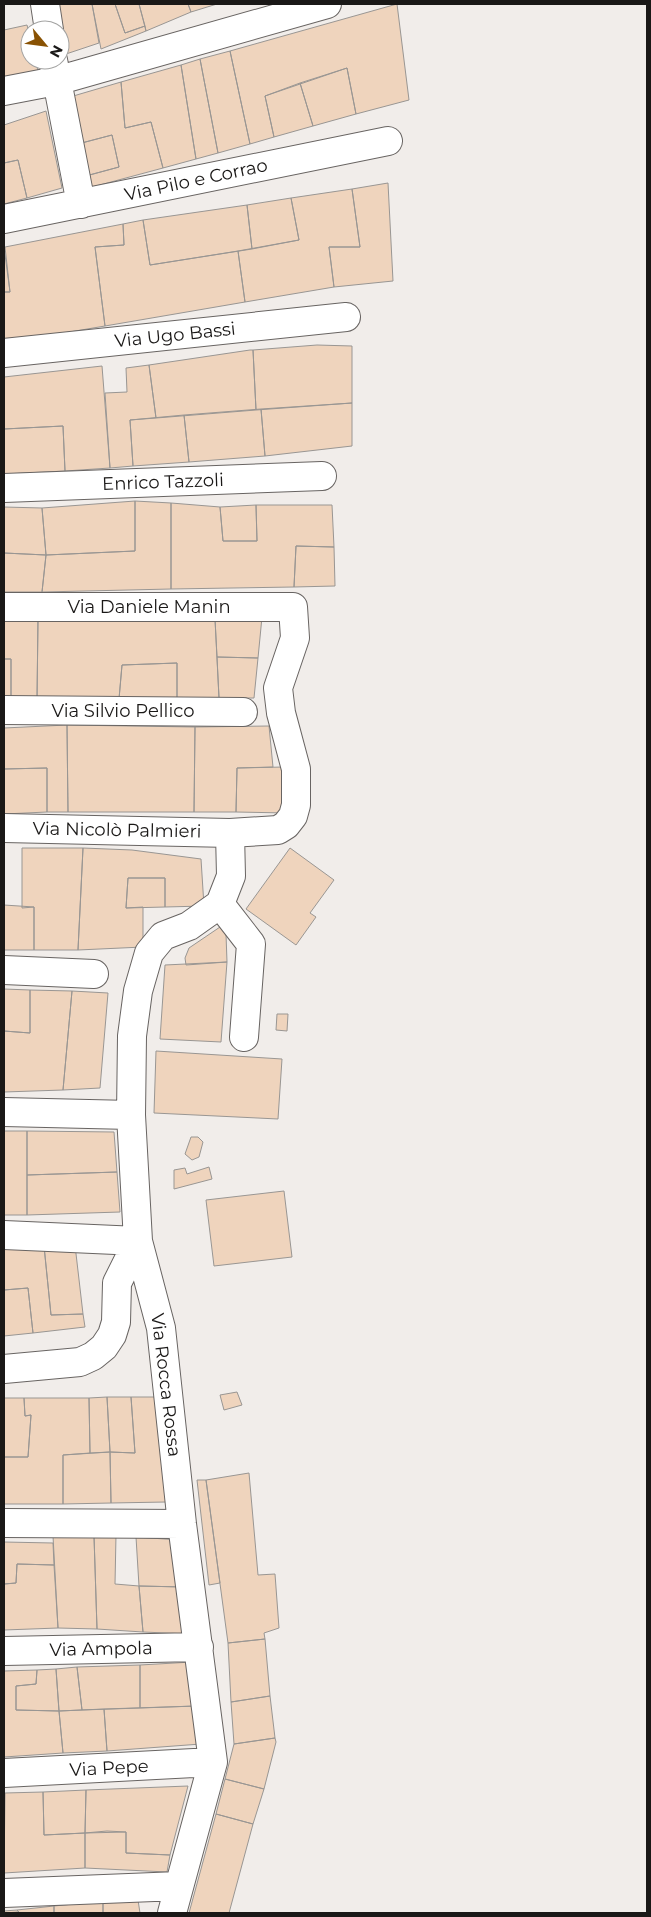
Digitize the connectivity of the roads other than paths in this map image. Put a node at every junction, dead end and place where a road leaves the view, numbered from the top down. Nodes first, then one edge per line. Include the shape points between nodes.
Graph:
1 (45, 4) edge
2 (327, 4) edge
3 (47, 20) edge
4 (54, 71) edge
5 (4, 91) edge
6 (388, 141) dead end
7 (81, 204) junction
8 (4, 219) edge
9 (346, 316) dead end
10 (4, 353) edge
11 (322, 476) dead end
12 (4, 488) edge
13 (4, 607) edge
14 (293, 607) joint
15 (4, 710) edge
16 (243, 712) dead end
17 (4, 828) edge
18 (230, 833) junction
19 (220, 904) junction
20 (4, 970) edge
21 (94, 974) dead end
22 (244, 1037) dead end
23 (4, 1112) edge
24 (131, 1115) junction
25 (4, 1235) edge
26 (138, 1240) junction
27 (4, 1369) edge
28 (4, 1523) edge
29 (182, 1524) junction
30 (199, 1646) junction
31 (4, 1651) edge
32 (213, 1762) junction
33 (4, 1773) edge
34 (179, 1886) junction
35 (4, 1893) edge
36 (172, 1913) edge

1 - 3 street
2 - 4 street
4 - 5 street
4 - 7 street
6 - 7 street, Via Pilo e Corrao
7 - 8 street, Via Pilo e Corrao
9 - 10 street, Via Ugo Bassi
11 - 12 street, Enrico Tazzoli
13 - 14 street, Via Daniele Manin
14 - 18 street, Via Nicolò Palmieri via 295,638 278,688 296,769 293,816 278,830
15 - 16 street, Via Silvio Pellico
17 - 18 street, Via Nicolò Palmieri
18 - 19 street via 231,876
19 - 22 street via 251,944
19 - 24 street, Via Rocca Rossa via 189,926 163,936 149,954 138,991 132,1036
20 - 21 street
23 - 24 street
24 - 26 street, Via Rocca Rossa
25 - 26 street
26 - 27 street via 116,1283 116,1322 104,1347 80,1362
26 - 29 street, Via Rocca Rossa via 162,1328
28 - 29 street
29 - 30 street, Via Rocca Rossa
30 - 31 street, Via Ampola
30 - 32 street, Via Rocca Rossa
32 - 33 street, Via Pepe
32 - 34 street, Via Rocca Rossa
34 - 35 street
34 - 36 street, Via Rocca Rossa

